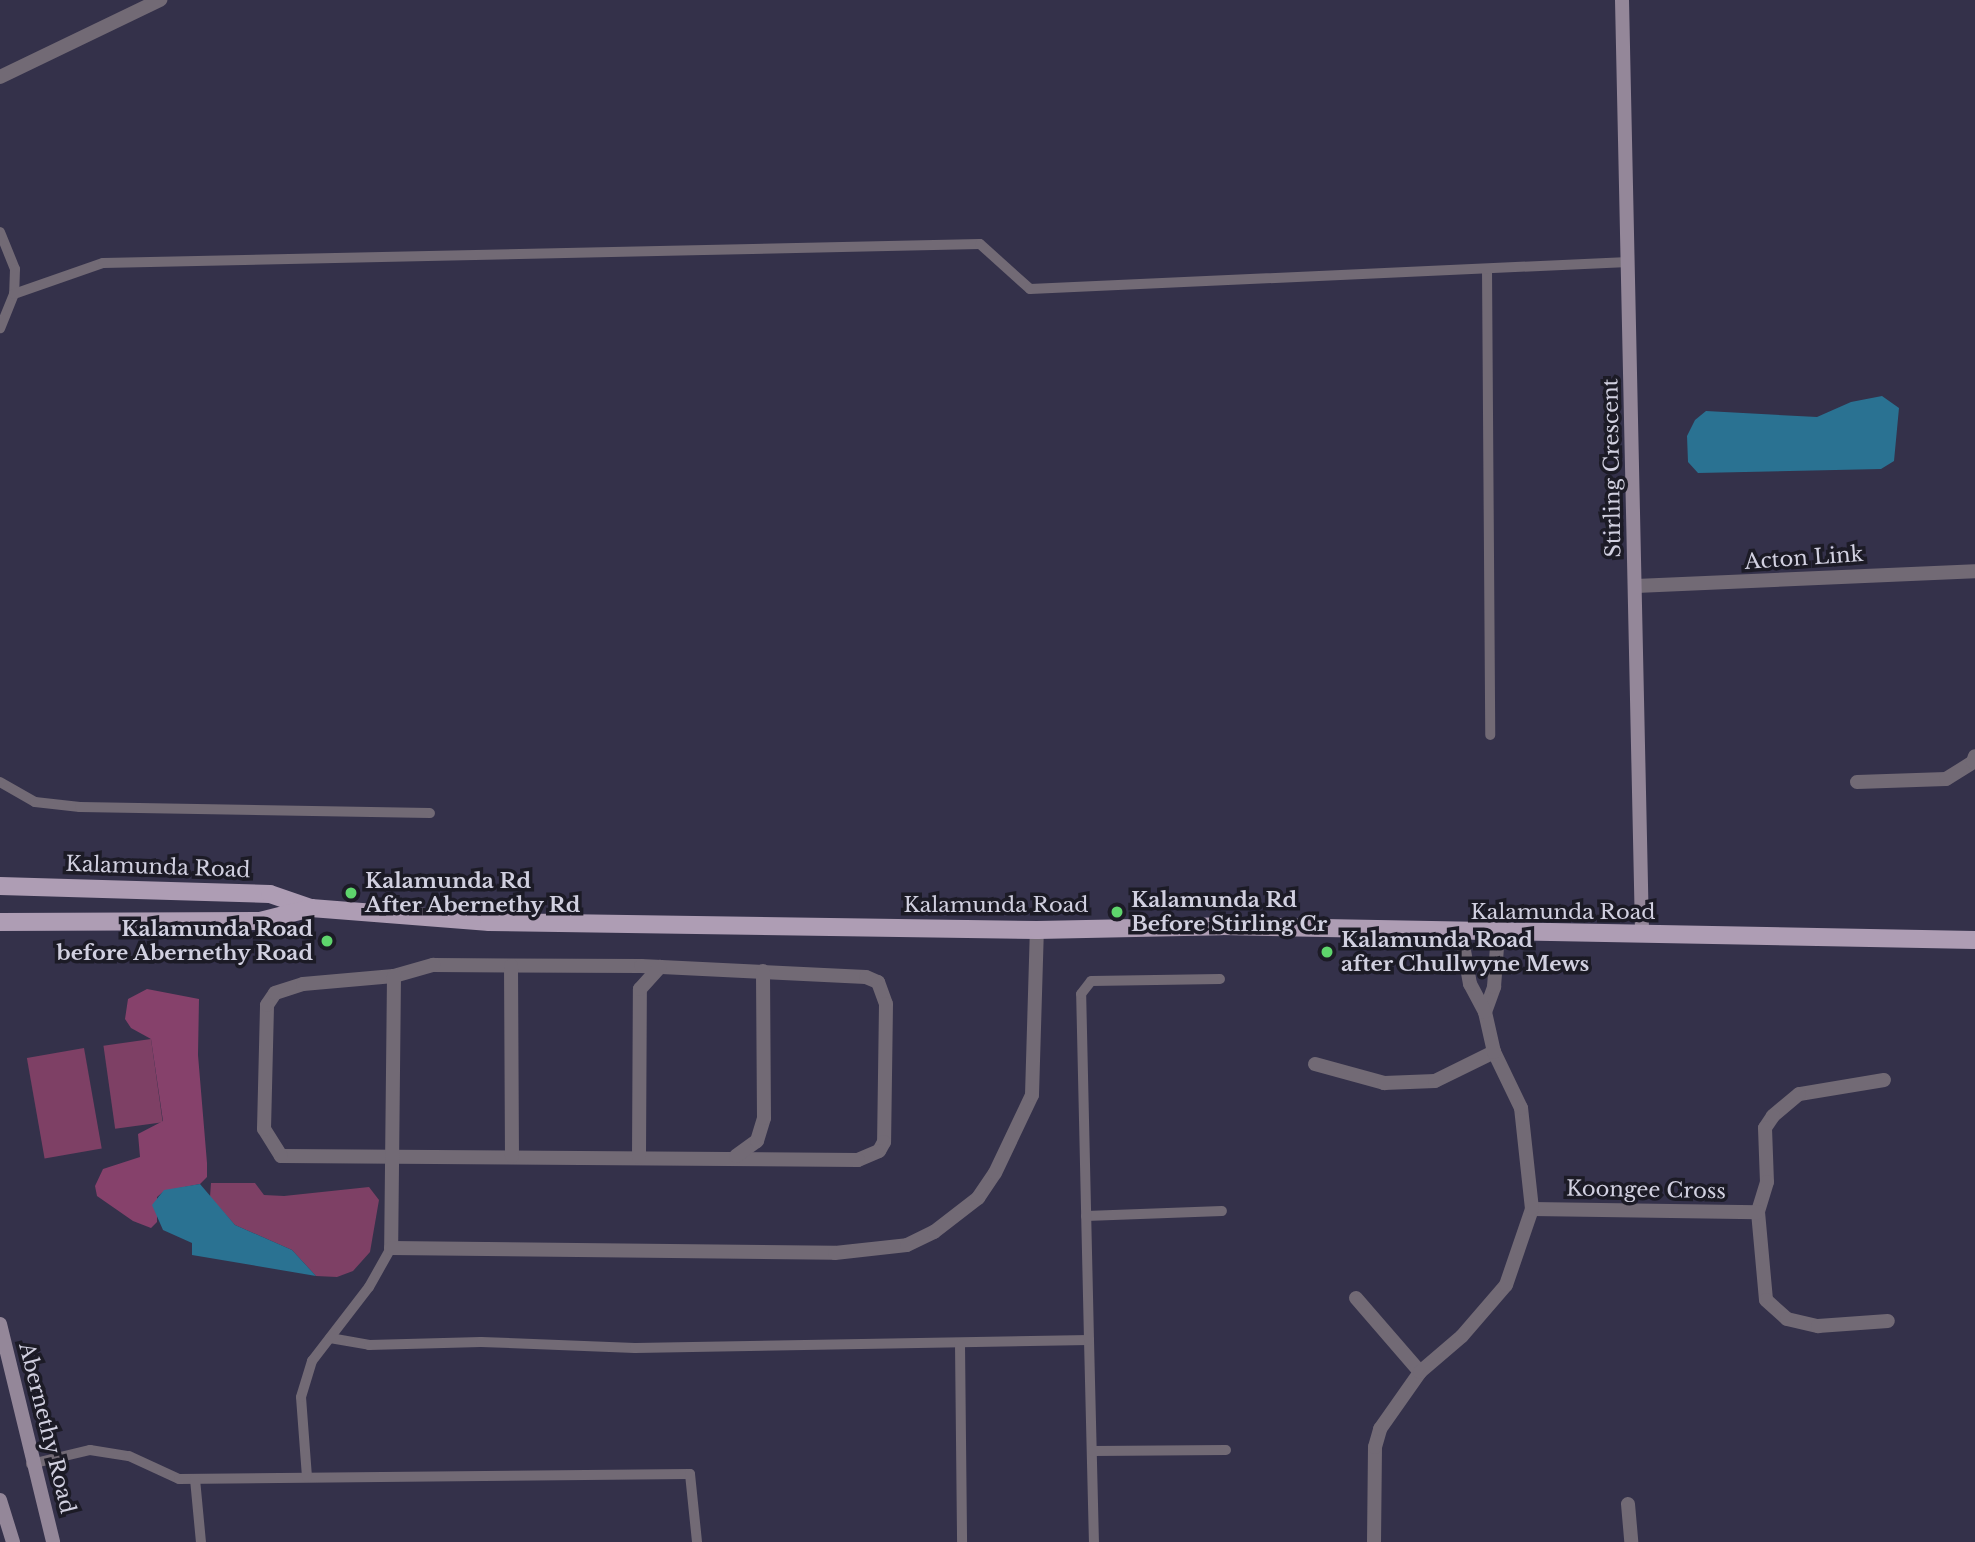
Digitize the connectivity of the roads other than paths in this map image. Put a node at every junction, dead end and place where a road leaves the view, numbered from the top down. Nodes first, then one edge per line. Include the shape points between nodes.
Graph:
1 (160, 0) edge
2 (1622, 0) edge
3 (0, 77) edge
4 (0, 232) edge
5 (1628, 262) junction
6 (1487, 269) junction
7 (14, 294) junction
8 (0, 328) edge
9 (1975, 571) edge
10 (1636, 586) junction
11 (1490, 735) dead end
12 (1975, 756) edge
13 (0, 782) edge
14 (1857, 782) dead end
15 (430, 813) dead end
16 (0, 886) edge
17 (312, 908) junction
18 (0, 922) edge
19 (1037, 930) junction
20 (1461, 934) junction
21 (1498, 934) junction
22 (1642, 934) junction
23 (1975, 940) edge
24 (511, 966) junction
25 (660, 967) junction
26 (763, 971) junction
27 (394, 976) junction
28 (1220, 979) dead end
29 (1485, 1012) junction
30 (1494, 1052) junction
31 (1315, 1064) dead end
32 (1884, 1080) dead end
33 (391, 1156) junction
34 (512, 1157) junction
35 (639, 1157) junction
36 (728, 1158) junction
37 (1532, 1209) junction
38 (1222, 1211) dead end
39 (1758, 1212) junction
40 (1086, 1216) junction
41 (391, 1248) junction
42 (1356, 1298) dead end
43 (1888, 1321) dead end
44 (0, 1324) edge
45 (330, 1338) junction
46 (1089, 1340) junction
47 (960, 1344) junction
48 (1420, 1373) junction
49 (1226, 1450) dead end
50 (1093, 1451) junction
51 (31, 1464) junction
52 (307, 1477) junction
53 (195, 1479) junction
54 (0, 1500) edge
55 (1628, 1504) dead end
56 (13, 1542) edge
57 (53, 1542) edge
58 (201, 1542) edge
59 (697, 1542) edge
60 (962, 1542) edge
61 (1094, 1542) edge
62 (1374, 1542) edge
63 (1631, 1542) edge

1 - 3 street
2 - 5 main road, Stirling Crescent
4 - 7 lane via 15,269
5 - 6 lane
5 - 10 main road, Stirling Crescent
6 - 7 lane via 1030,289 980,244 103,263
6 - 11 lane
7 - 8 lane
9 - 10 street, Acton Link
10 - 22 main road, Stirling Crescent
12 - 14 street via 1946,779
13 - 15 lane via 35,802 80,807
16 - 17 main road, Kalamunda Road via 270,894
17 - 18 main road, Kalamunda Road via 260,921
17 - 19 main road, Kalamunda Road via 489,922
19 - 20 main road, Kalamunda Road via 1221,926
19 - 41 street via 1032,1095 1026,1116 978,1198 934,1232 906,1245 835,1253
20 - 21 main road, Kalamunda Road
20 - 29 street via 1470,984
21 - 22 main road, Kalamunda Road
21 - 29 street via 1494,987
22 - 23 main road, Kalamunda Road
24 - 25 street
24 - 27 street via 433,965
24 - 34 street
25 - 26 street
25 - 35 street via 640,989
26 - 36 street via 762,1132 748,1150
26 - 36 street via 852,975 877,982 887,1004 884,1142 879,1151 858,1160
27 - 33 street
27 - 33 street via 303,984 275,993 267,1005 264,1129 281,1156
28 - 40 lane via 1085,985 1080,1013
29 - 30 street
30 - 31 street via 1435,1081 1384,1083
30 - 37 street via 1521,1108
32 - 39 street via 1799,1094 1773,1116 1765,1128 1767,1182
33 - 34 street
33 - 41 street
34 - 35 street
35 - 36 street
37 - 39 street, Koongee Cross
37 - 48 street via 1506,1285 1471,1326
38 - 40 lane
39 - 43 street via 1766,1300 1787,1319 1818,1326
40 - 46 lane
41 - 45 lane
42 - 48 street
44 - 51 main road, Abernethy Road
45 - 47 lane via 369,1345 481,1342 635,1348
45 - 52 lane via 312,1361 301,1397
46 - 47 lane
46 - 50 lane
47 - 60 lane
48 - 62 street via 1380,1429 1375,1447
49 - 50 lane
50 - 61 lane
51 - 53 lane via 90,1450 129,1456 179,1479
51 - 57 main road, Abernethy Road
52 - 53 lane
52 - 59 lane via 690,1474
53 - 58 lane
54 - 56 main road
55 - 63 street

